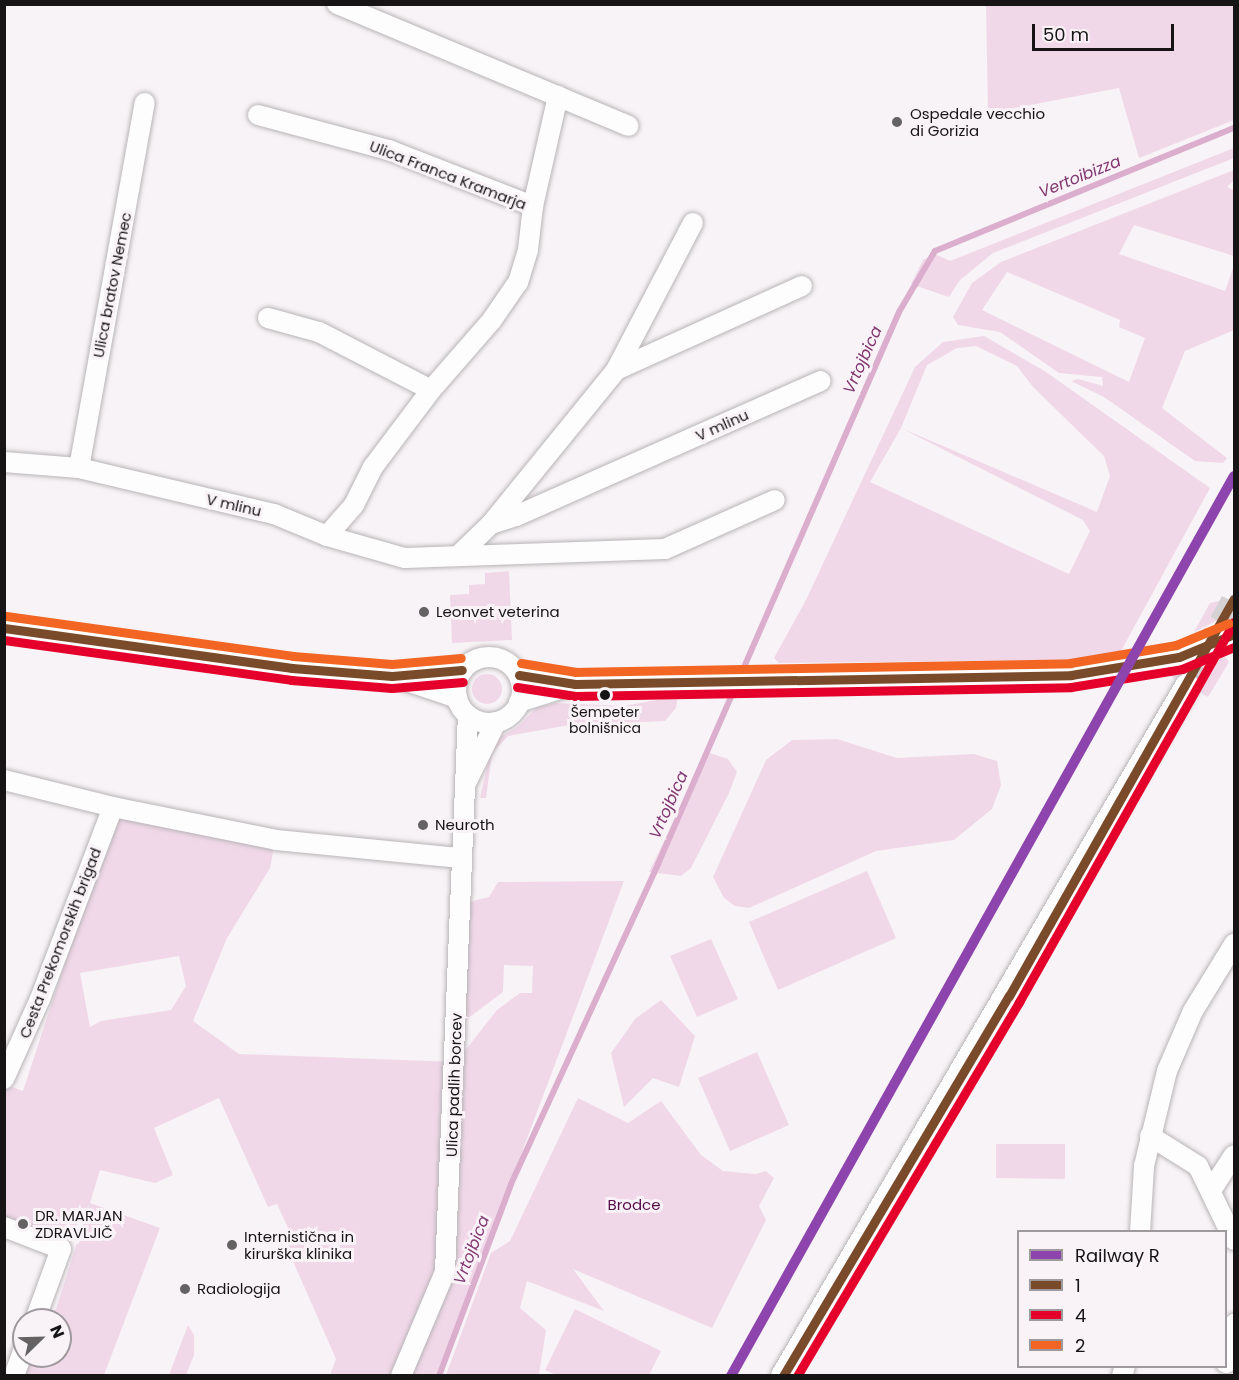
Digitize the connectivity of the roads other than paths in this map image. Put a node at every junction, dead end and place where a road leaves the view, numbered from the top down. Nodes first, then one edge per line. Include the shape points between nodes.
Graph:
1 (337, 4) edge
2 (558, 96) junction
3 (145, 103) dead end
4 (258, 115) dead end
5 (629, 126) dead end
6 (533, 206) junction
7 (693, 223) dead end
8 (802, 286) dead end
9 (268, 318) dead end
10 (616, 370) junction
11 (820, 381) dead end
12 (431, 390) junction
13 (4, 462) edge
14 (79, 468) junction
15 (775, 500) dead end
16 (490, 524) junction
17 (327, 536) junction
18 (459, 555) junction
19 (4, 628) edge
20 (1234, 634) edge
21 (462, 670) junction
22 (519, 675) junction
23 (392, 676) junction
24 (575, 684) junction
25 (1187, 686) tunnel mouth
26 (519, 702) junction
27 (462, 707) junction
28 (496, 722) junction
29 (4, 780) edge
30 (465, 786) junction
31 (114, 807) junction
32 (461, 858) junction
33 (1234, 944) edge
34 (4, 1079) edge
35 (1150, 1136) junction
36 (1234, 1155) edge
37 (1212, 1189) junction
38 (4, 1227) edge
39 (1140, 1230) edge
40 (1234, 1240) edge
41 (39, 1308) edge
42 (1234, 1324) edge
43 (1227, 1356) edge
44 (401, 1376) edge
45 (783, 1376) edge

1 - 2 street
2 - 5 street
2 - 6 street, Ulica Franca Kramarja
3 - 14 street, Ulica bratov Nemec
4 - 6 street, Ulica Franca Kramarja via 389,150
6 - 12 street, Ulica Franca Kramarja via 528,250 518,282 492,320
7 - 10 street, V mlinu
8 - 10 street, V mlinu
9 - 12 street via 319,332
10 - 16 street, V mlinu
11 - 16 street, V mlinu
12 - 17 street, Ulica Franca Kramarja via 373,467 354,506
13 - 14 street, V mlinu
14 - 17 street, V mlinu via 274,514
15 - 18 street, V mlinu via 665,549
16 - 18 street, V mlinu
17 - 18 street, V mlinu via 405,558
19 - 23 street via 292,668
20 - 24 street via 1179,657 1071,675
21 - 22 street via 477,658 497,657
21 - 23 street
21 - 27 street
22 - 24 street
22 - 26 street
23 - 27 street
24 - 26 street
25 - 45 main road via 1009,996
26 - 28 street via 510,715
27 - 28 street via 486,723
27 - 30 street, Ulica padlih borcev
28 - 30 street, Ulica padlih borcev
29 - 31 street
30 - 32 street, Ulica padlih borcev
31 - 32 street via 276,840
31 - 34 street, Cesta Prekomorskih brigad via 40,999
32 - 44 street, Ulica padlih borcev via 445,1272
33 - 35 street via 1212,977 1167,1071
35 - 37 street via 1198,1166
35 - 39 street
36 - 37 street
37 - 40 street
38 - 41 street via 61,1249
42 - 43 street

